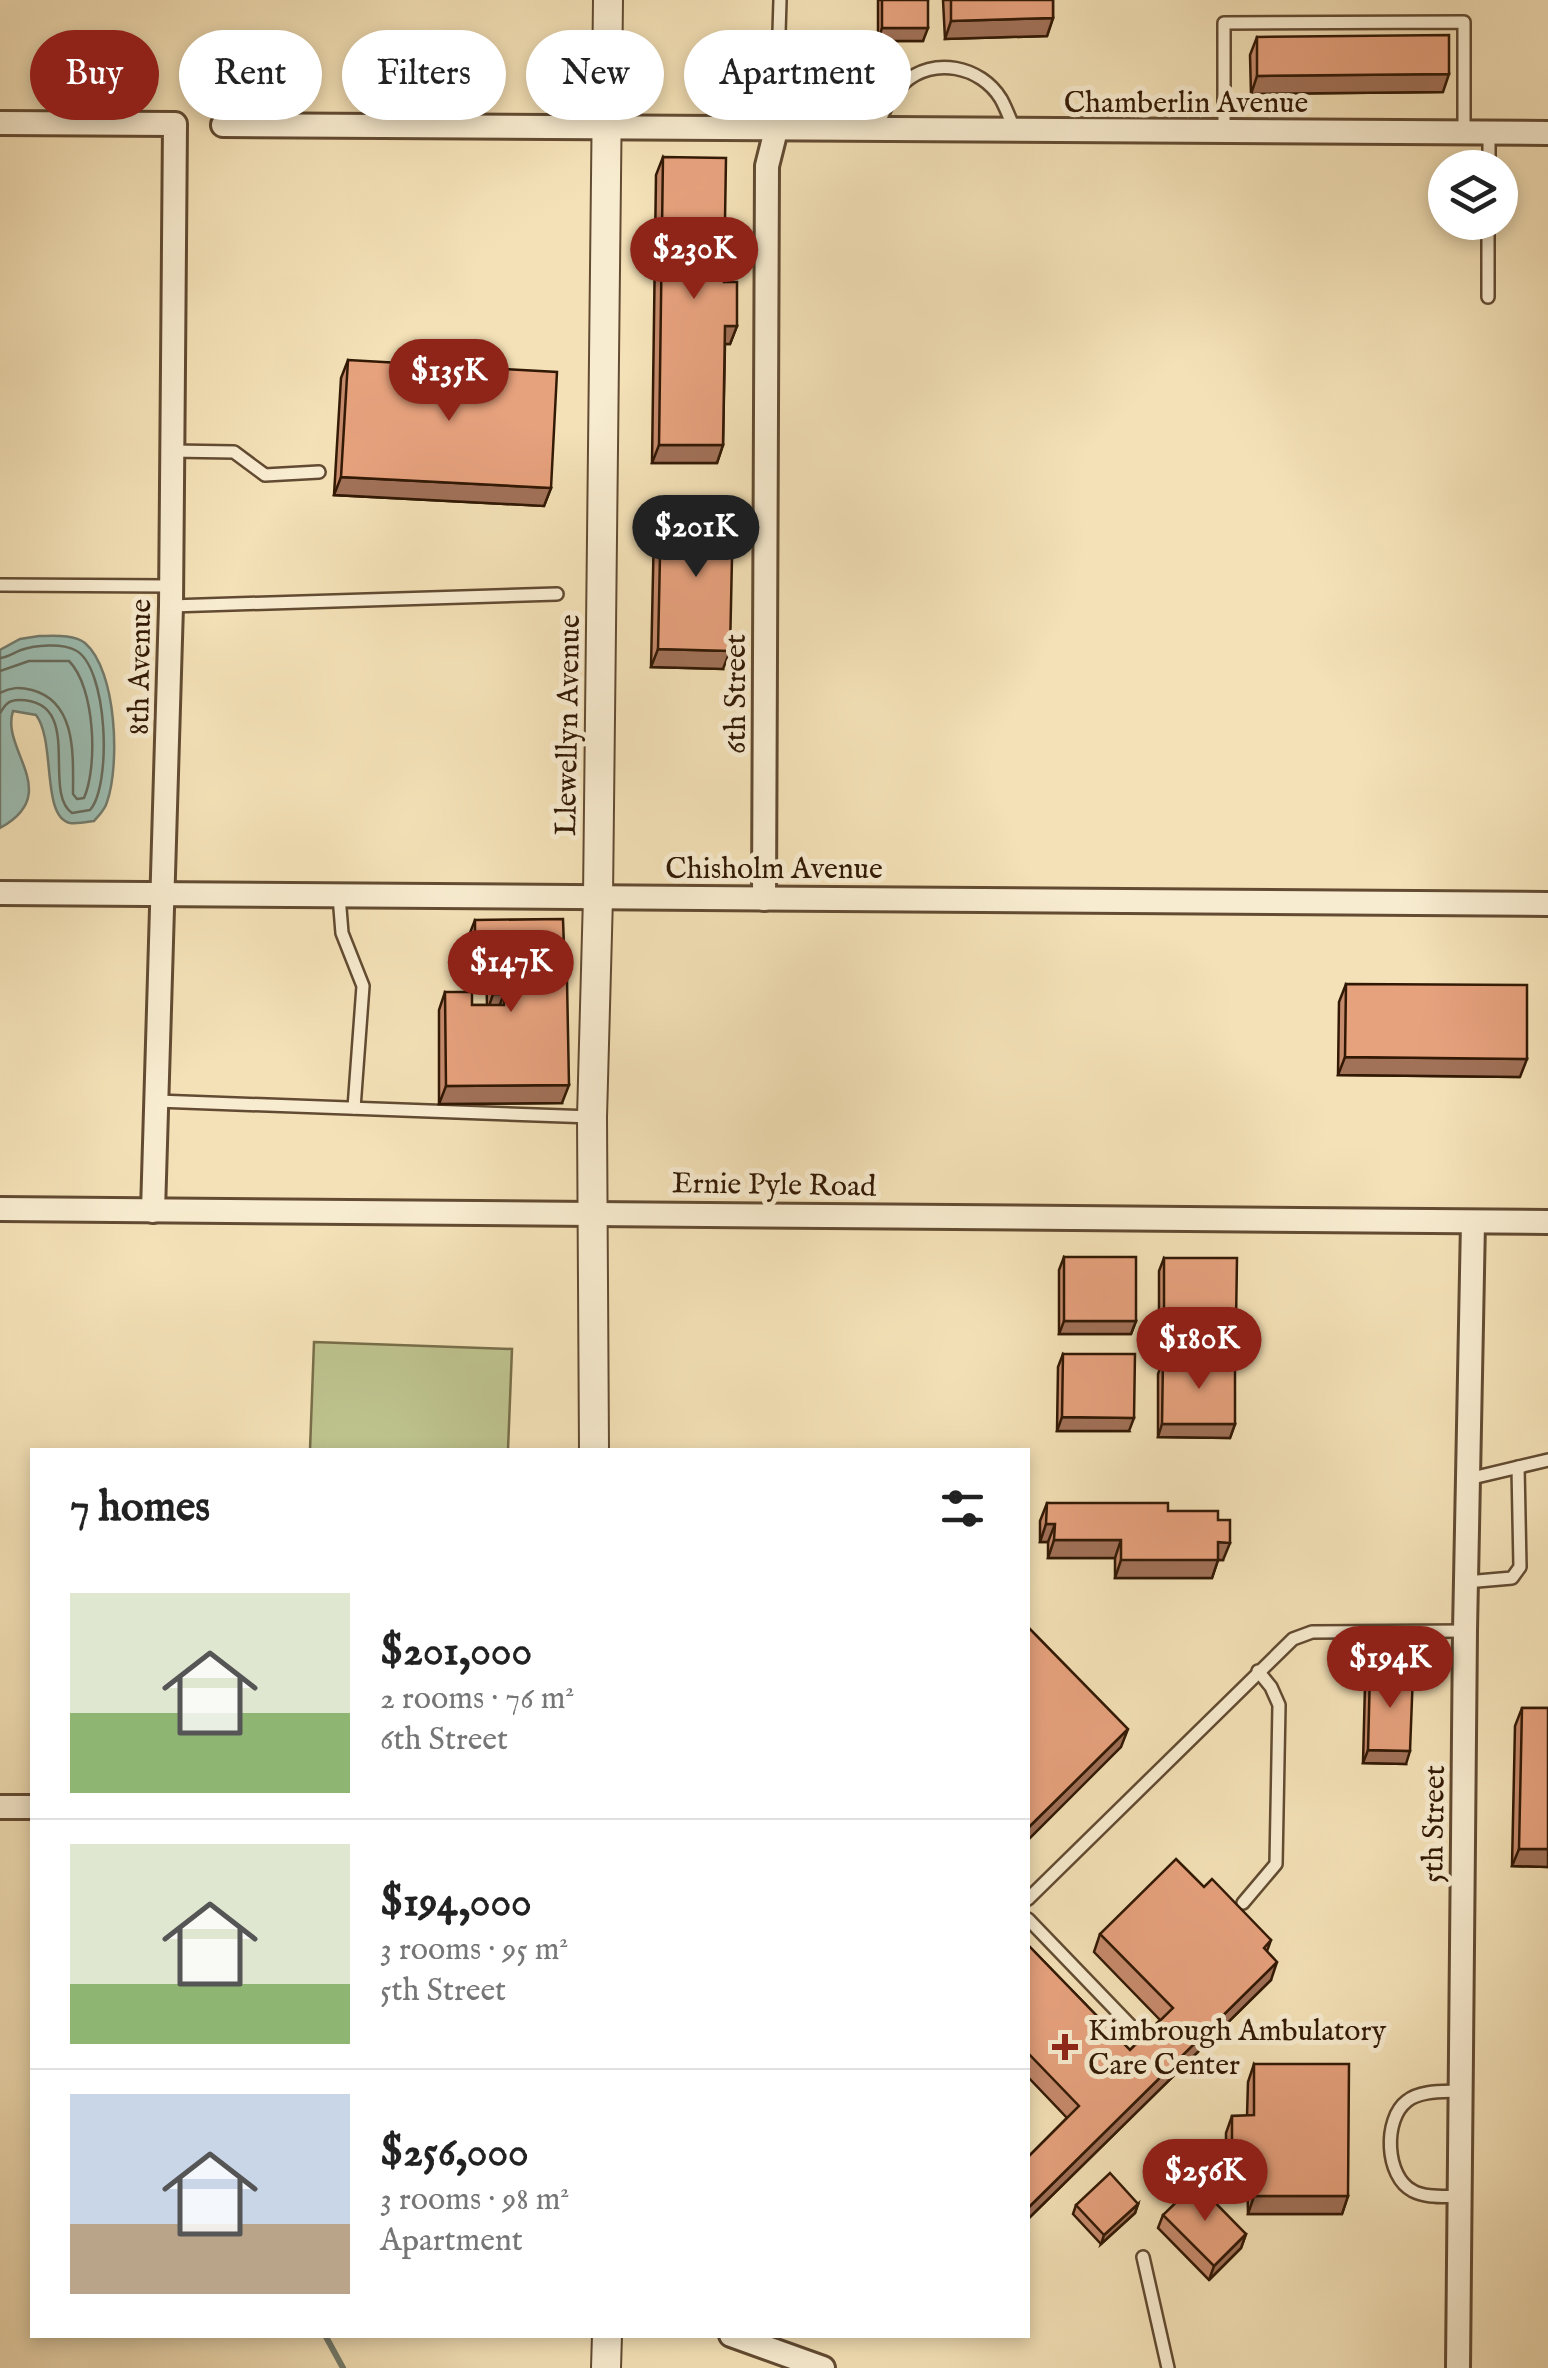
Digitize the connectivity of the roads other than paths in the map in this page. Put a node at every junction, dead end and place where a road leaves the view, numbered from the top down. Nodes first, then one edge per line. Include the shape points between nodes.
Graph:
1 (608, 0) edge
2 (780, 0) edge
3 (0, 123) edge
4 (223, 124) dead end
5 (609, 126) junction
6 (776, 130) junction
7 (875, 130) junction
8 (1015, 131) junction
9 (1224, 132) junction
10 (1464, 133) junction
11 (1489, 133) junction
12 (1548, 133) edge
13 (1489, 150) edge
14 (1488, 240) edge
15 (1488, 297) dead end
16 (172, 451) junction
17 (320, 472) dead end
18 (0, 584) edge
19 (557, 594) dead end
20 (171, 596) junction
21 (0, 893) edge
22 (164, 895) junction
23 (339, 896) junction
24 (598, 897) junction
25 (764, 899) junction
26 (1548, 904) edge
27 (157, 1101) junction
28 (354, 1108) junction
29 (592, 1118) junction
30 (0, 1209) edge
31 (153, 1211) junction
32 (594, 1212) junction
33 (1473, 1222) junction
34 (1548, 1222) edge
35 (594, 1448) edge
36 (1548, 1460) edge
37 (1518, 1467) junction
38 (1468, 1478) junction
39 (1466, 1582) junction
40 (1465, 1631) junction
41 (1258, 1671) junction
42 (0, 1807) edge
43 (30, 1807) edge
44 (1030, 1896) edge
45 (1243, 1903) dead end
46 (1030, 1921) edge
47 (1131, 2026) dead end
48 (1461, 2091) junction
49 (1460, 2197) junction
50 (1143, 2257) dead end
51 (607, 2338) edge
52 (739, 2338) edge
53 (606, 2368) edge
54 (823, 2368) edge
55 (1168, 2368) edge
56 (1458, 2368) edge

1 - 5 street, Llewellyn Avenue
2 - 6 lane
3 - 16 street, 8th Avenue via 175,124
4 - 5 street, Chamberlin Avenue
5 - 6 street, Chamberlin Avenue
5 - 24 street, Llewellyn Avenue
6 - 7 street, Chamberlin Avenue
6 - 25 street, 6th Street via 767,166
7 - 8 street, Chamberlin Avenue
7 - 8 lane via 907,80 944,66 992,87
8 - 9 street, Chamberlin Avenue
9 - 10 street, Chamberlin Avenue
9 - 10 lane via 1224,24 1464,22
10 - 11 street, Chamberlin Avenue
11 - 12 street, Chamberlin Avenue
11 - 13 lane
14 - 15 lane
16 - 17 lane via 234,452 265,474
16 - 20 street, 8th Avenue
18 - 20 lane
19 - 20 lane
20 - 22 street, 8th Avenue
21 - 22 street, Chisholm Avenue
22 - 23 street, Chisholm Avenue
22 - 27 street, 8th Avenue
23 - 24 street, Chisholm Avenue
23 - 28 lane via 342,934 363,986
24 - 25 street, Chisholm Avenue
24 - 29 street, Llewellyn Avenue
25 - 26 street, Chisholm Avenue
27 - 28 lane
27 - 31 street, 8th Avenue
28 - 29 lane
29 - 32 street, Llewellyn Avenue
30 - 31 street, Ernie Pyle Road
31 - 32 street, Ernie Pyle Road
32 - 33 street, Ernie Pyle Road
32 - 35 street, Llewellyn Avenue
33 - 34 street, Ernie Pyle Road
33 - 38 street, 5th Street
36 - 37 lane
37 - 38 lane
37 - 39 lane via 1520,1568 1512,1578
38 - 39 street, 5th Street
39 - 40 street, 5th Street
40 - 41 lane via 1312,1632 1293,1639
40 - 48 street, 5th Street
41 - 44 lane
41 - 45 lane via 1280,1704 1276,1864
42 - 43 street
46 - 47 lane
48 - 49 street, 5th Street
48 - 49 lane via 1409,2099 1397,2111 1392,2137 1392,2162 1407,2187
49 - 56 street, 5th Street
50 - 55 lane
51 - 53 street
52 - 54 street

